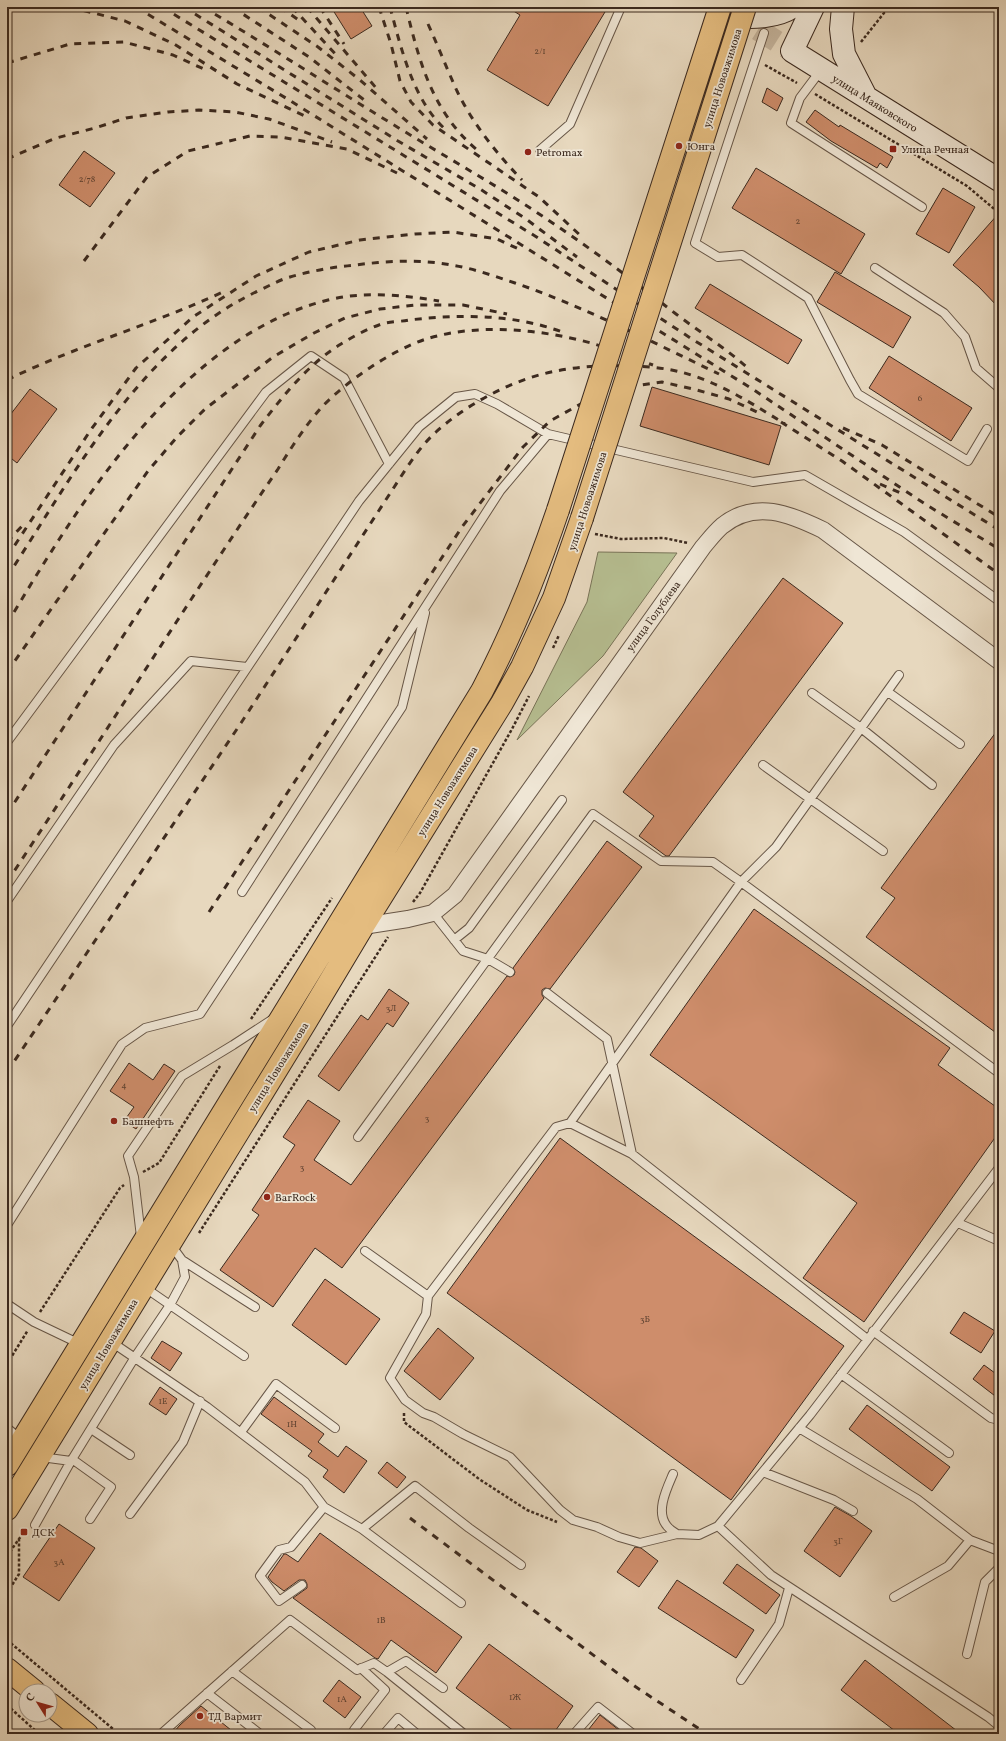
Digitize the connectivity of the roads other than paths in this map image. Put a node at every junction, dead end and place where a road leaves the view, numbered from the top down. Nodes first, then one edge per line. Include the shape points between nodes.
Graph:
1 (621, 7) edge
2 (792, 7) edge
3 (813, 7) edge
4 (843, 7) edge
5 (734, 10) edge
6 (764, 33) dead end
7 (821, 69) junction
8 (866, 97) junction
9 (540, 150) dead end
10 (999, 180) edge
11 (922, 207) dead end
12 (875, 268) dead end
13 (999, 388) edge
14 (987, 429) dead end
15 (548, 434) junction
16 (388, 464) junction
17 (999, 601) edge
18 (426, 606) junction
19 (999, 662) edge
20 (247, 667) junction
21 (899, 675) dead end
22 (888, 692) junction
23 (812, 693) dead end
24 (861, 728) junction
25 (7, 742) edge
26 (960, 744) dead end
27 (763, 765) dead end
28 (932, 785) dead end
29 (811, 798) junction
30 (562, 800) dead end
31 (884, 851) dead end
32 (741, 882) junction
33 (242, 892) dead end
34 (7, 902) edge
35 (433, 913) junction
36 (363, 926) junction
37 (454, 940) junction
38 (488, 959) junction
39 (510, 972) dead end
40 (547, 993) dead end
41 (286, 1011) junction
42 (7, 1026) edge
43 (612, 1064) junction
44 (999, 1073) edge
45 (570, 1123) junction
46 (358, 1138) dead end
47 (632, 1154) junction
48 (999, 1168) edge
49 (958, 1223) junction
50 (7, 1225) edge
51 (999, 1241) edge
52 (142, 1244) junction
53 (365, 1251) dead end
54 (176, 1252) junction
55 (143, 1286) junction
56 (428, 1296) junction
57 (7, 1304) edge
58 (170, 1305) junction
59 (255, 1307) dead end
60 (873, 1331) junction
61 (867, 1338) junction
62 (110, 1341) junction
63 (81, 1344) junction
64 (244, 1356) dead end
65 (135, 1357) junction
66 (841, 1374) junction
67 (200, 1402) junction
68 (999, 1420) edge
69 (91, 1428) junction
70 (335, 1428) dead end
71 (799, 1428) junction
72 (240, 1432) junction
73 (15, 1434) edge
74 (949, 1453) dead end
75 (130, 1455) dead end
76 (40, 1457) junction
77 (71, 1460) junction
78 (7, 1465) edge
79 (764, 1472) junction
80 (673, 1474) dead end
81 (324, 1507) junction
82 (7, 1509) edge
83 (853, 1511) dead end
84 (130, 1514) dead end
85 (90, 1519) dead end
86 (31, 1526) road end
87 (718, 1526) junction
88 (362, 1529) junction
89 (677, 1534) junction
90 (970, 1540) junction
91 (999, 1551) edge
92 (521, 1565) dead end
93 (999, 1568) edge
94 (302, 1585) dead end
95 (789, 1588) junction
96 (894, 1596) dead end
97 (461, 1603) dead end
98 (967, 1654) dead end
99 (361, 1668) junction
100 (7, 1669) edge
101 (232, 1671) junction
102 (387, 1672) junction
103 (741, 1680) dead end
104 (24, 1683) edge
105 (443, 1688) dead end
106 (207, 1694) junction
107 (58, 1711) edge
108 (999, 1726) edge
109 (77, 1729) edge
110 (164, 1733) edge
111 (260, 1734) edge
112 (308, 1734) edge
113 (354, 1734) edge
114 (384, 1734) edge
115 (417, 1734) edge
116 (464, 1734) edge
117 (574, 1734) edge
118 (633, 1734) edge

1 - 9 lane via 570,124
2 - 5 main road via 751,18
3 - 7 main road, улица Маяковского via 792,51
4 - 8 main road via 841,29 844,54
5 - 36 main road, улица Новоажимова, bridge via 591,526 502,703
5 - 41 main road, улица Новоажимова, bridge via 515,625 482,691
6 - 14 lane via 696,243 718,257 742,255 808,298 858,394 968,461
7 - 8 main road, улица Маяковского
7 - 11 lane via 800,98 791,123
8 - 10 main road, улица Маяковского
12 - 13 lane via 944,313 965,337 976,368
15 - 16 lane via 475,394 456,397 419,427
15 - 17 lane via 753,482 806,475 904,532
15 - 18 lane via 500,491
16 - 20 lane via 359,501
16 - 25 lane via 344,378 311,356 266,392
18 - 33 lane
18 - 50 lane via 402,707 200,1014 145,1028 122,1044
19 - 35 street, улица Голублева via 823,530 798,518 771,511 747,512 722,526 703,547 455,895
20 - 34 lane via 191,661 114,745
20 - 42 lane
21 - 22 lane
22 - 24 lane
22 - 26 lane
23 - 24 lane
24 - 28 lane
24 - 29 lane
27 - 29 lane
29 - 31 lane
29 - 32 lane via 776,847
30 - 37 lane via 468,928
32 - 38 lane via 713,862 661,861 594,814
32 - 43 lane
32 - 44 lane
35 - 36 street, улица Голублева via 408,920
35 - 37 lane
36 - 54 main road, улица Новоажимова via 305,1023
37 - 38 lane via 463,951
38 - 39 lane
38 - 46 lane
40 - 43 lane via 607,1039
41 - 52 main road, улица Новоажимова
41 - 52 lane via 182,1076 128,1156 134,1178
43 - 45 lane
43 - 47 lane
45 - 47 lane
45 - 56 lane via 556,1127
47 - 61 lane
48 - 49 lane
49 - 51 lane
49 - 60 lane
52 - 63 main road, улица Новоажимова
53 - 56 lane
54 - 55 main road, улица Новоажимова
54 - 58 lane via 185,1277
54 - 59 lane
55 - 58 lane
55 - 62 main road, улица Новоажимова
56 - 89 lane via 426,1314 390,1378 405,1400 423,1413 510,1457 560,1510 573,1520 640,1543
57 - 63 lane via 34,1322
58 - 64 lane
58 - 65 lane
60 - 61 lane
60 - 68 lane via 991,1418
61 - 66 lane
62 - 65 lane
62 - 76 main road, улица Новоажимова
63 - 73 main road, улица Новоажимова
65 - 67 lane
65 - 69 lane
66 - 71 lane
66 - 74 lane
67 - 72 lane
67 - 84 lane via 183,1442
69 - 75 lane
69 - 77 lane
70 - 72 lane via 276,1384
71 - 79 lane
71 - 90 lane via 917,1499
72 - 81 lane via 305,1482
73 - 78 main road, улица Новоажимова
76 - 77 lane
76 - 82 main road, улица Новоажимова
77 - 85 lane via 111,1486
77 - 86 lane
79 - 83 lane via 834,1500
79 - 87 lane
80 - 89 lane via 662,1511 666,1526
81 - 88 lane
81 - 94 lane via 291,1547 279,1550 260,1576 279,1602
87 - 89 lane via 699,1535
87 - 95 lane via 770,1576
88 - 92 lane via 415,1486
88 - 97 lane
90 - 91 lane
90 - 96 lane via 948,1566
93 - 98 lane via 985,1582
95 - 103 lane via 779,1624
95 - 108 lane
99 - 101 lane via 356,1670 290,1620
99 - 102 lane via 374,1663
99 - 113 lane via 385,1690 354,1730
100 - 104 main road
101 - 106 lane
101 - 112 lane via 311,1730
102 - 105 lane via 406,1661
102 - 116 lane
106 - 110 lane
106 - 111 lane
107 - 109 main road
114 - 115 lane via 398,1718
117 - 118 lane via 598,1707

